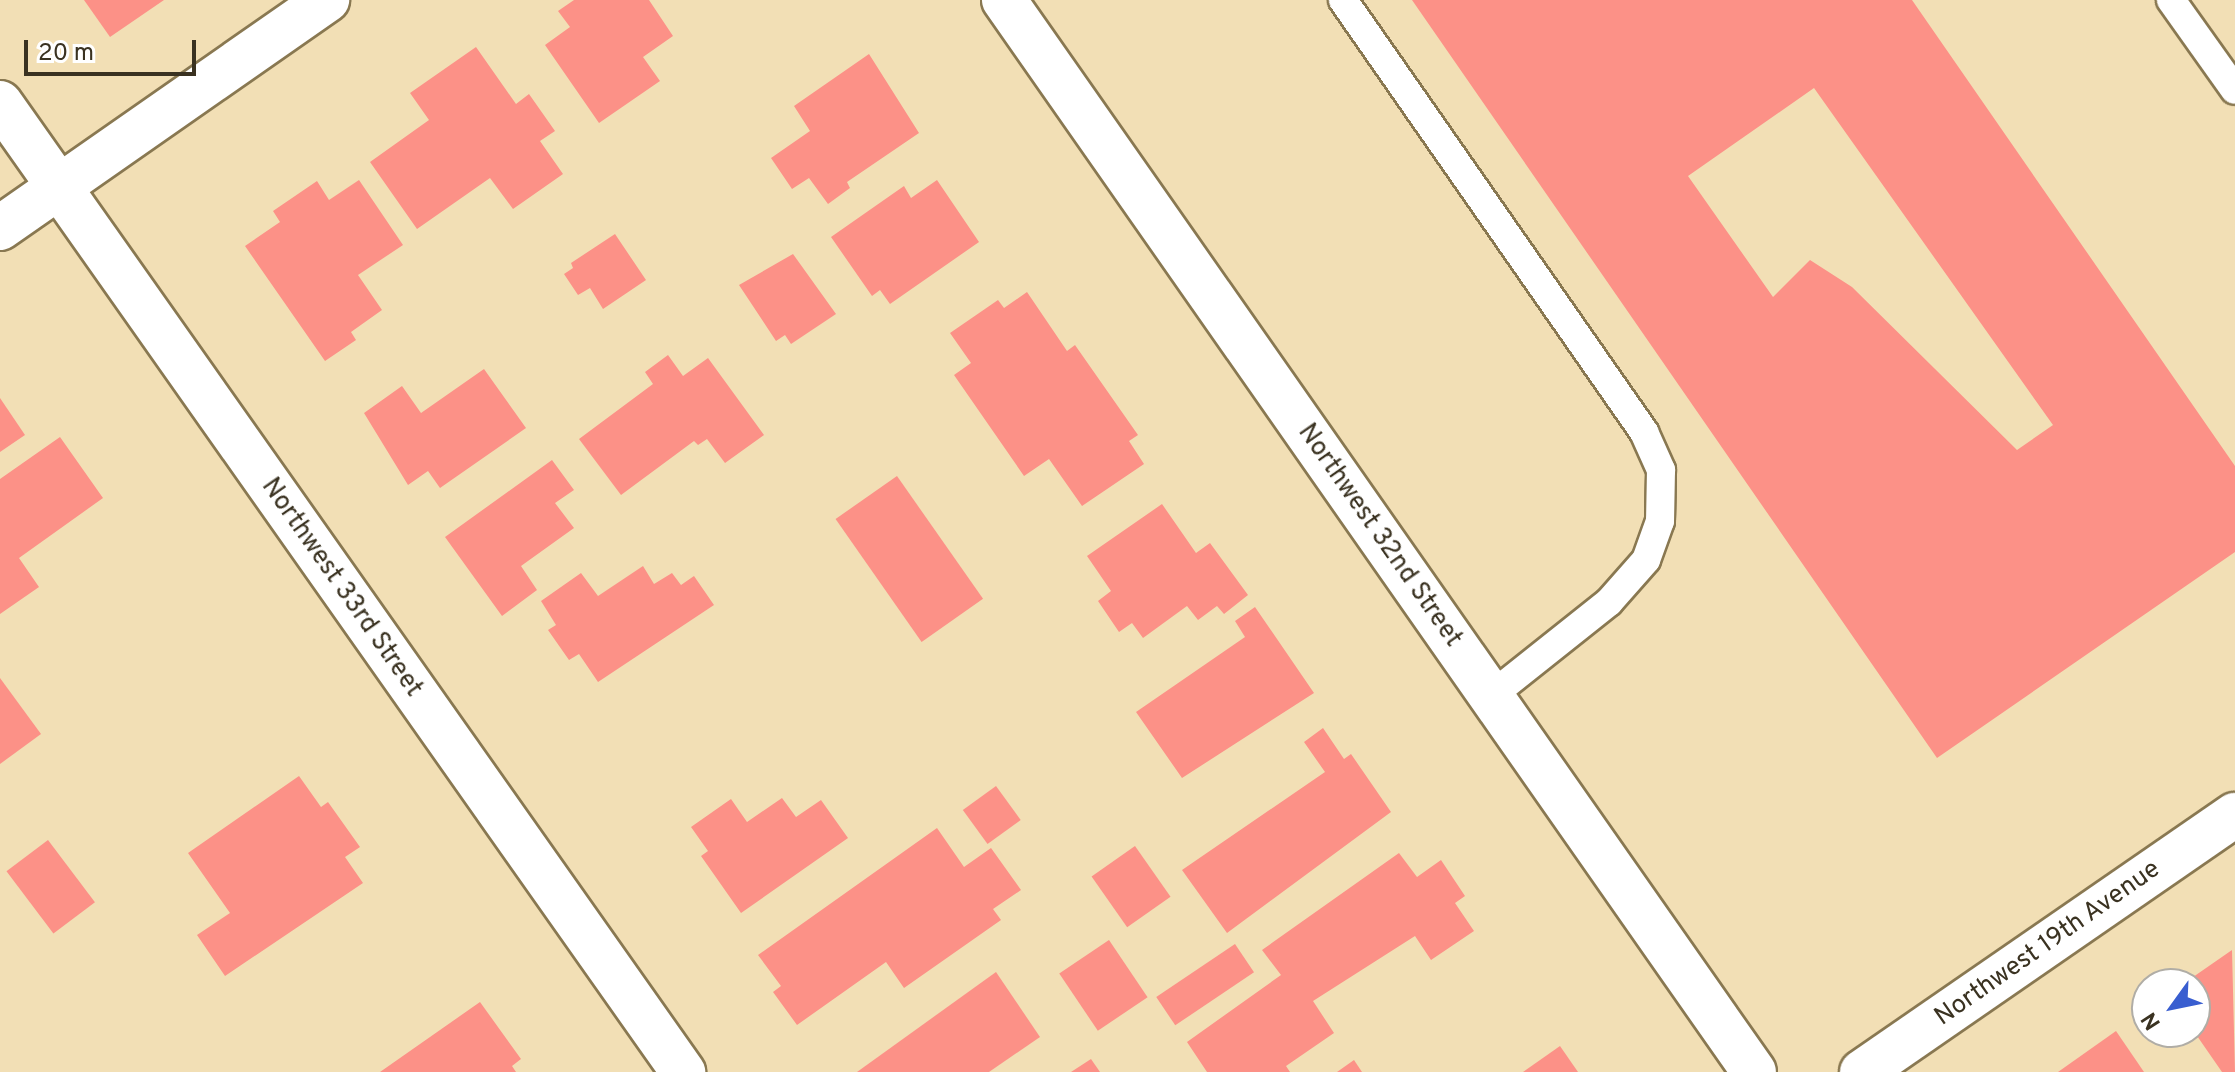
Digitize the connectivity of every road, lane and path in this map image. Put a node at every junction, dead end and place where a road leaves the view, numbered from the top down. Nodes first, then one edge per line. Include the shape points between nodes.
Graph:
1 (327, 0) edge
2 (1004, 0) edge
3 (1343, 0) edge
4 (2171, 0) edge
5 (2235, 90) edge
6 (0, 103) edge
7 (57, 186) junction
8 (0, 228) edge
9 (1491, 696) junction
10 (2235, 815) edge
11 (683, 1072) edge
12 (1754, 1072) edge
13 (1862, 1072) edge

1 - 7 street
2 - 9 street, Northwest 32nd Street
3 - 9 lane via 1644,432 1661,470 1660,521 1646,560 1609,602
4 - 5 lane
6 - 7 street, Northwest 33rd Street
7 - 8 street
7 - 11 street, Northwest 33rd Street
9 - 12 street, Northwest 32nd Street
10 - 13 street, Northwest 19th Avenue

